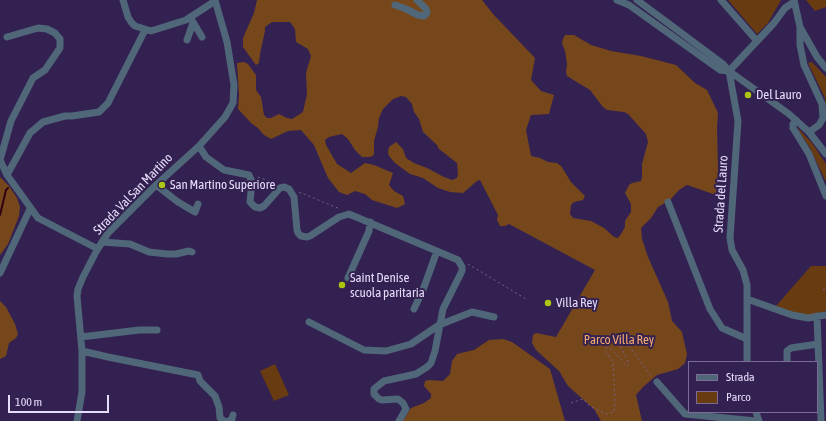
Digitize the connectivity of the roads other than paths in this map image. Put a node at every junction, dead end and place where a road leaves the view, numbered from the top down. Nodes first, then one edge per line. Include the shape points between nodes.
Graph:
1 (124, 0) edge
2 (417, 0) edge
3 (617, 0) edge
4 (637, 0) edge
5 (721, 0) edge
6 (215, 1) edge
7 (794, 1) edge
8 (395, 6) dead end
9 (191, 20) junction
10 (800, 27) junction
11 (145, 30) junction
12 (7, 37) dead end
13 (202, 37) dead end
14 (187, 40) dead end
15 (757, 41) junction
16 (826, 68) edge
17 (729, 71) junction
18 (796, 120) junction
19 (809, 132) junction
20 (199, 146) junction
21 (826, 154) edge
22 (7, 175) junction
23 (156, 185) junction
24 (826, 196) edge
25 (668, 202) dead end
26 (198, 204) dead end
27 (30, 209) junction
28 (370, 222) junction
29 (102, 242) junction
30 (98, 249) junction
31 (437, 251) junction
32 (192, 252) dead end
33 (0, 273) edge
34 (348, 278) dead end
35 (747, 299) junction
36 (414, 309) dead end
37 (826, 315) edge
38 (817, 316) junction
39 (494, 317) dead end
40 (309, 322) dead end
41 (439, 325) junction
42 (157, 330) dead end
43 (81, 337) junction
44 (747, 339) junction
45 (818, 344) junction
46 (82, 351) junction
47 (747, 361) edge
48 (788, 361) edge
49 (657, 382) road end
50 (681, 410) junction
51 (77, 421) edge
52 (224, 421) edge
53 (399, 421) edge
54 (683, 421) edge
55 (756, 421) edge
56 (821, 421) edge

1 - 11 street via 131,22
2 - 8 street via 426,9 427,13 424,16
3 - 17 street via 629,5 720,70
4 - 17 street
5 - 15 street
6 - 9 street
6 - 20 street, Strada Val San Martino via 227,42 234,97 225,117
7 - 10 street
7 - 15 street
9 - 11 street via 151,31
9 - 13 street
9 - 14 street
10 - 16 street
10 - 19 street via 804,65 822,104 822,118
11 - 22 street via 108,103 99,112 65,116 43,122 30,133
12 - 22 street via 38,28 55,33 60,38 60,48 45,70 34,78 11,122 0,160
15 - 17 street
17 - 18 street
17 - 35 street, Strada del Lauro via 738,121 730,238 732,250 744,270
18 - 19 street
18 - 24 street via 793,128 809,154
19 - 21 street
20 - 23 street, Strada Val San Martino
20 - 28 street via 206,157 224,170 249,176 252,182 250,202 255,207 264,206 282,187 289,189 294,197 297,230 301,236 310,236 339,217 349,214
22 - 27 street
23 - 26 street via 195,212
23 - 29 street, Strada Val San Martino
25 - 44 street via 710,309 722,328
27 - 30 street via 38,218
27 - 33 street
28 - 31 street
28 - 34 street via 369,231
29 - 30 street, Strada Val San Martino
29 - 32 street via 130,244 149,252
30 - 43 street, Strada Val San Martino via 78,289 76,304
31 - 36 street
31 - 41 street via 458,260 462,267 443,309
35 - 38 street via 792,315 808,318
35 - 44 street, Strada del Lauro
37 - 38 street
38 - 45 street
39 - 41 street via 472,312
40 - 41 street via 364,350 386,350 411,344
41 - 53 street via 434,358 427,368 416,374 384,381 374,389 374,394 379,399 401,400 406,406
42 - 43 street
43 - 46 street, Strada Val San Martino
44 - 47 street, Strada del Lauro
45 - 48 street via 790,348
45 - 56 street
46 - 51 street, Strada Val San Martino via 82,392
46 - 52 street via 198,375 200,381 215,396 220,418
49 - 50 street
50 - 54 street
50 - 55 street via 685,414

